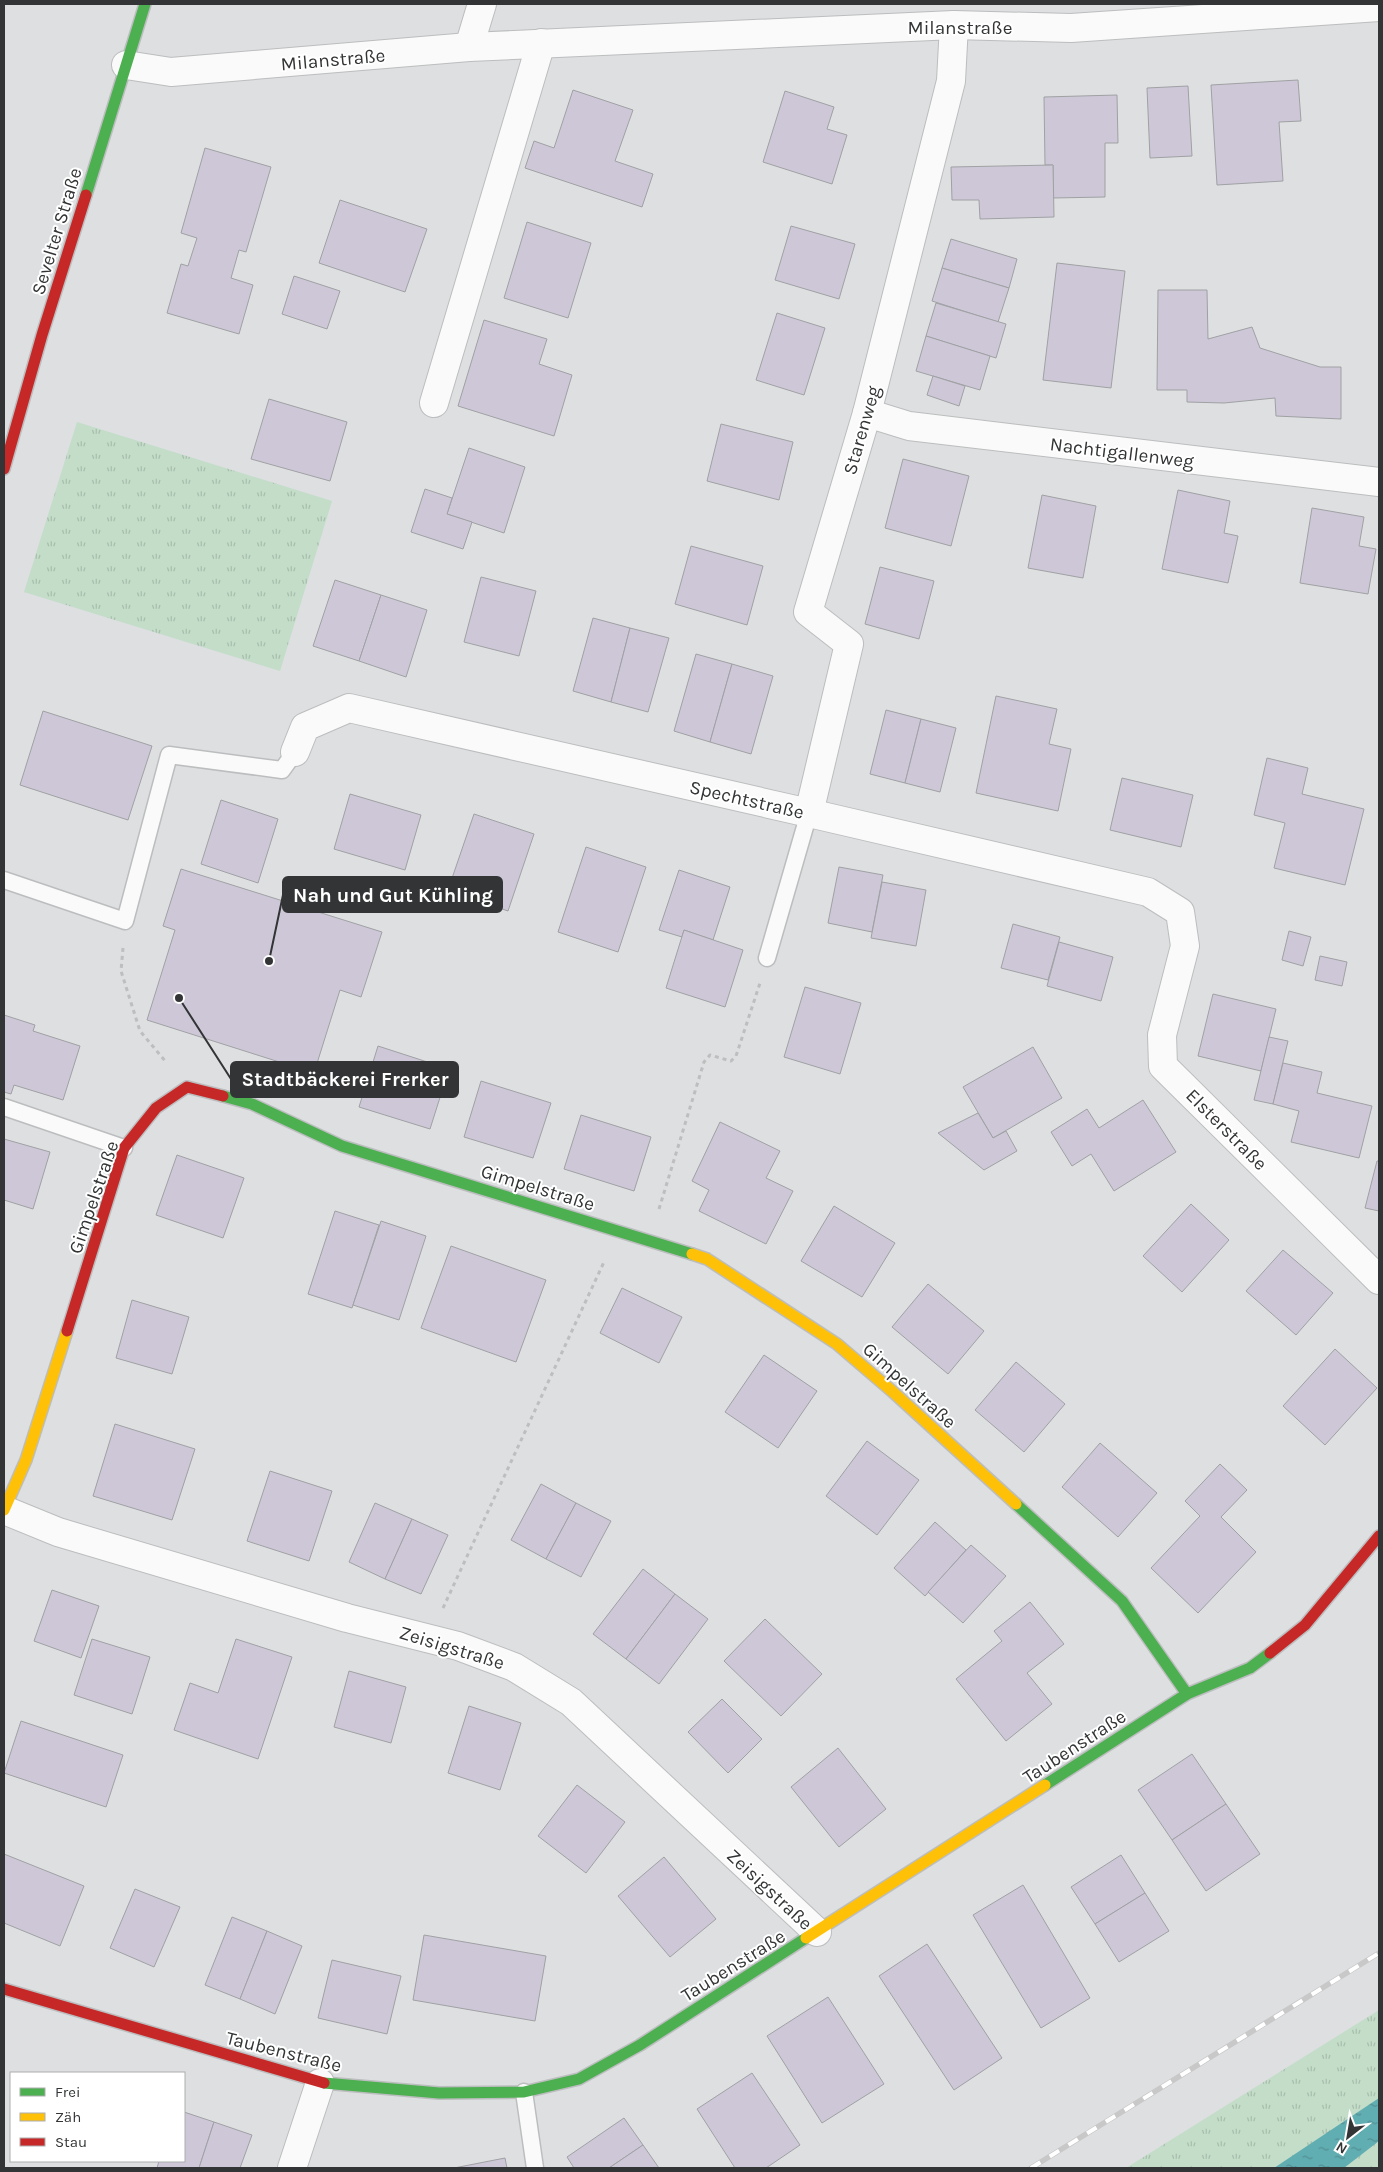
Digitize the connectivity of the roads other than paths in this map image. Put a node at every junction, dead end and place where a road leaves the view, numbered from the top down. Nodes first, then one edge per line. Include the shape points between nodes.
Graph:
1 (144, 4) edge
2 (482, 4) edge
3 (1379, 6) edge
4 (989, 15) edge
5 (954, 25) junction
6 (541, 43) junction
7 (469, 47) junction
8 (126, 65) junction
9 (434, 403) dead end
10 (867, 414) junction
11 (4, 469) edge
12 (1379, 482) edge
13 (295, 752) joint
14 (809, 813) junction
15 (4, 880) edge
16 (1185, 946) joint
17 (768, 958) road end
18 (4, 1107) edge
19 (124, 1148) junction
20 (1379, 1280) edge
21 (4, 1510) edge
22 (1379, 1536) edge
23 (1375, 1555) edge
24 (1187, 1694) junction
25 (817, 1932) junction
26 (4, 1989) edge
27 (320, 2082) junction
28 (524, 2092) junction
29 (292, 2168) edge
30 (535, 2168) edge

1 - 8 street, Sevelter Straße
2 - 7 street
3 - 4 street, Milanstraße via 1071,28
4 - 5 street, Milanstraße
5 - 6 street, Milanstraße
5 - 10 street, Starenweg via 951,81
6 - 7 street, Milanstraße
6 - 9 street
7 - 8 street, Milanstraße via 171,72
8 - 11 street, Sevelter Straße
10 - 12 street, Nachtigallenweg via 909,426
10 - 14 street, Starenweg via 808,612 849,644
13 - 14 street, Spechtstraße via 306,727 349,708
13 - 15 lane via 282,770 169,755 125,920
14 - 16 street, Spechtstraße via 1148,892 1180,912
14 - 17 lane
16 - 20 street, Elsterstraße via 1162,1035 1163,1066
18 - 19 lane
19 - 21 street, Gimpelstraße via 26,1460
19 - 24 street, Gimpelstraße via 156,1108 187,1087 252,1104 342,1146 707,1259 837,1344 1122,1601
21 - 25 street, Zeisigstraße via 58,1532 347,1618 429,1638 514,1667 571,1702
22 - 23 street, Taubenstraße
23 - 24 street, Taubenstraße via 1306,1625 1250,1668
24 - 25 street, Taubenstraße
25 - 28 street, Taubenstraße via 640,2046 579,2079
26 - 27 street, Taubenstraße
27 - 28 street, Taubenstraße via 431,2093
27 - 29 street
28 - 30 lane

